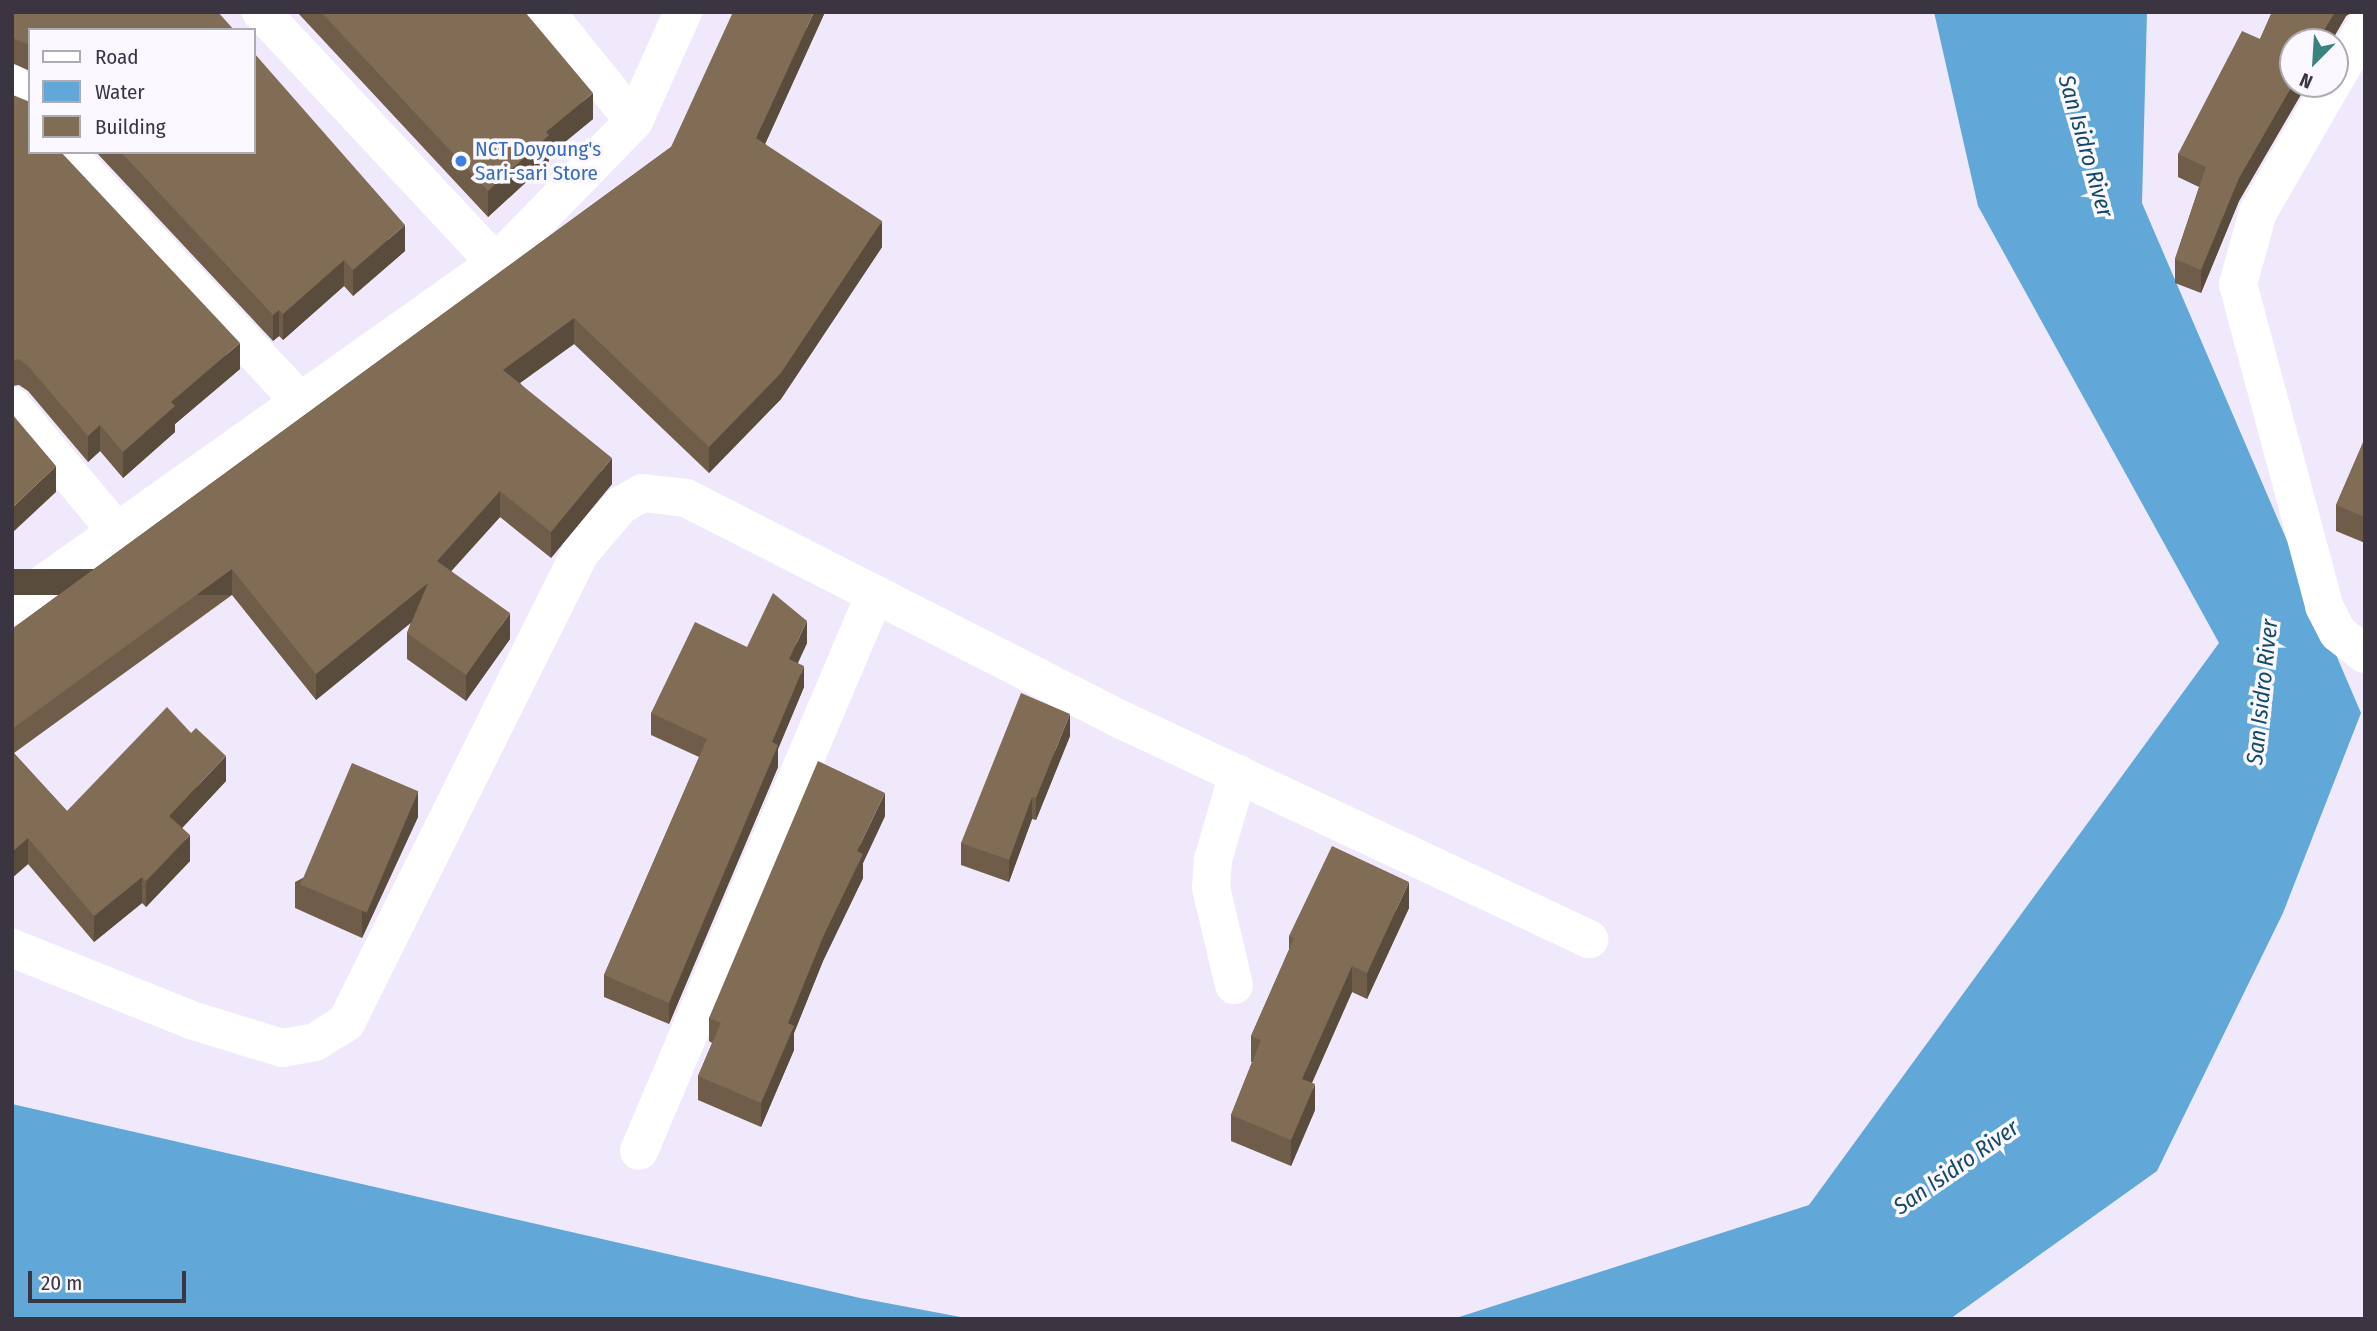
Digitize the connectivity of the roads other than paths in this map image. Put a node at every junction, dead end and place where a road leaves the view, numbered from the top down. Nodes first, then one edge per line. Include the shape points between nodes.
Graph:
1 (261, 12) edge
2 (546, 12) edge
3 (683, 12) edge
4 (2365, 27) edge
5 (2349, 55) edge
6 (12, 84) edge
7 (2324, 98) edge
8 (28, 104) edge
9 (634, 121) junction
10 (68, 154) edge
11 (496, 263) junction
12 (298, 400) junction
13 (12, 406) edge
14 (115, 529) junction
15 (875, 594) junction
16 (12, 606) edge
17 (2365, 654) edge
18 (1238, 774) junction
19 (1589, 939) dead end
20 (12, 948) edge
21 (1234, 985) dead end
22 (639, 1151) dead end

1 - 11 street
2 - 9 street
3 - 9 street
4 - 5 street
6 - 8 street
7 - 17 street via 2258,212 2238,284 2324,606 2338,634
9 - 11 street
10 - 12 street
11 - 12 street
12 - 14 street
13 - 14 street
14 - 16 street
15 - 18 street
15 - 20 street via 686,498 643,493 621,505 580,553 346,1023 315,1042 282,1048 191,1020
15 - 22 street
18 - 19 street
18 - 21 street via 1213,860 1211,888

